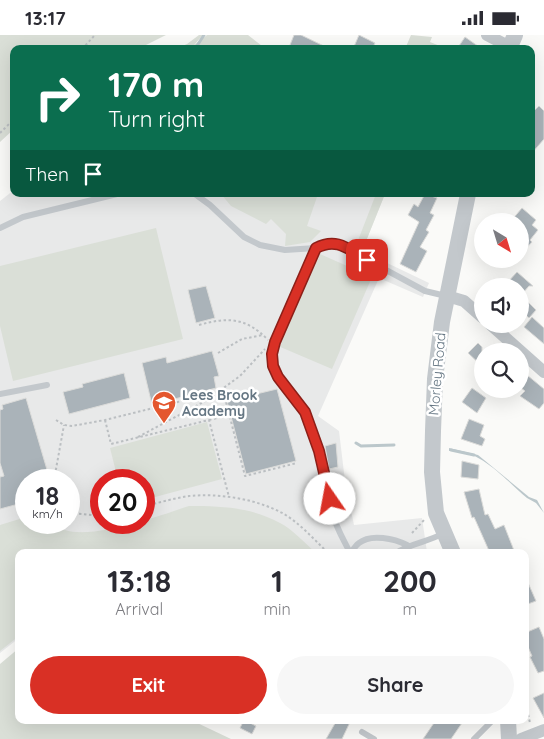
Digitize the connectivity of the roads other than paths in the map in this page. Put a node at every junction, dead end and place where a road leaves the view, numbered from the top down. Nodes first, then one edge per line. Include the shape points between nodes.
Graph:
1 (487, 35) edge
2 (511, 44) edge
3 (105, 197) edge
4 (199, 197) edge
5 (467, 197) edge
6 (0, 228) edge
7 (316, 248) junction
8 (447, 296) junction
9 (474, 310) edge
10 (500, 333) edge
11 (544, 372) edge
12 (48, 385) dead end
13 (0, 393) edge
14 (444, 533) junction
15 (407, 545) junction
16 (348, 549) edge
17 (354, 549) edge
18 (402, 549) edge
19 (451, 549) edge
20 (489, 724) edge
21 (508, 724) edge
22 (544, 730) edge
23 (362, 732) dead end
24 (526, 737) edge
25 (374, 739) edge
26 (474, 739) edge
27 (509, 739) edge

1 - 2 street
3 - 6 lane via 23,217
4 - 7 lane via 244,237 260,245 285,250
5 - 8 street, Morley Road
7 - 8 lane via 329,242 338,244 426,291
7 - 16 lane via 275,342 273,366 305,412 319,451 333,517
8 - 9 street via 464,301
8 - 14 street, Morley Road via 435,379 432,472 436,513
10 - 11 street
12 - 13 lane
14 - 15 lane via 431,540
14 - 19 street, Morley Road
15 - 17 lane via 396,540 373,538 360,542
15 - 18 lane
20 - 26 lane
21 - 27 street
22 - 24 street
23 - 25 lane

